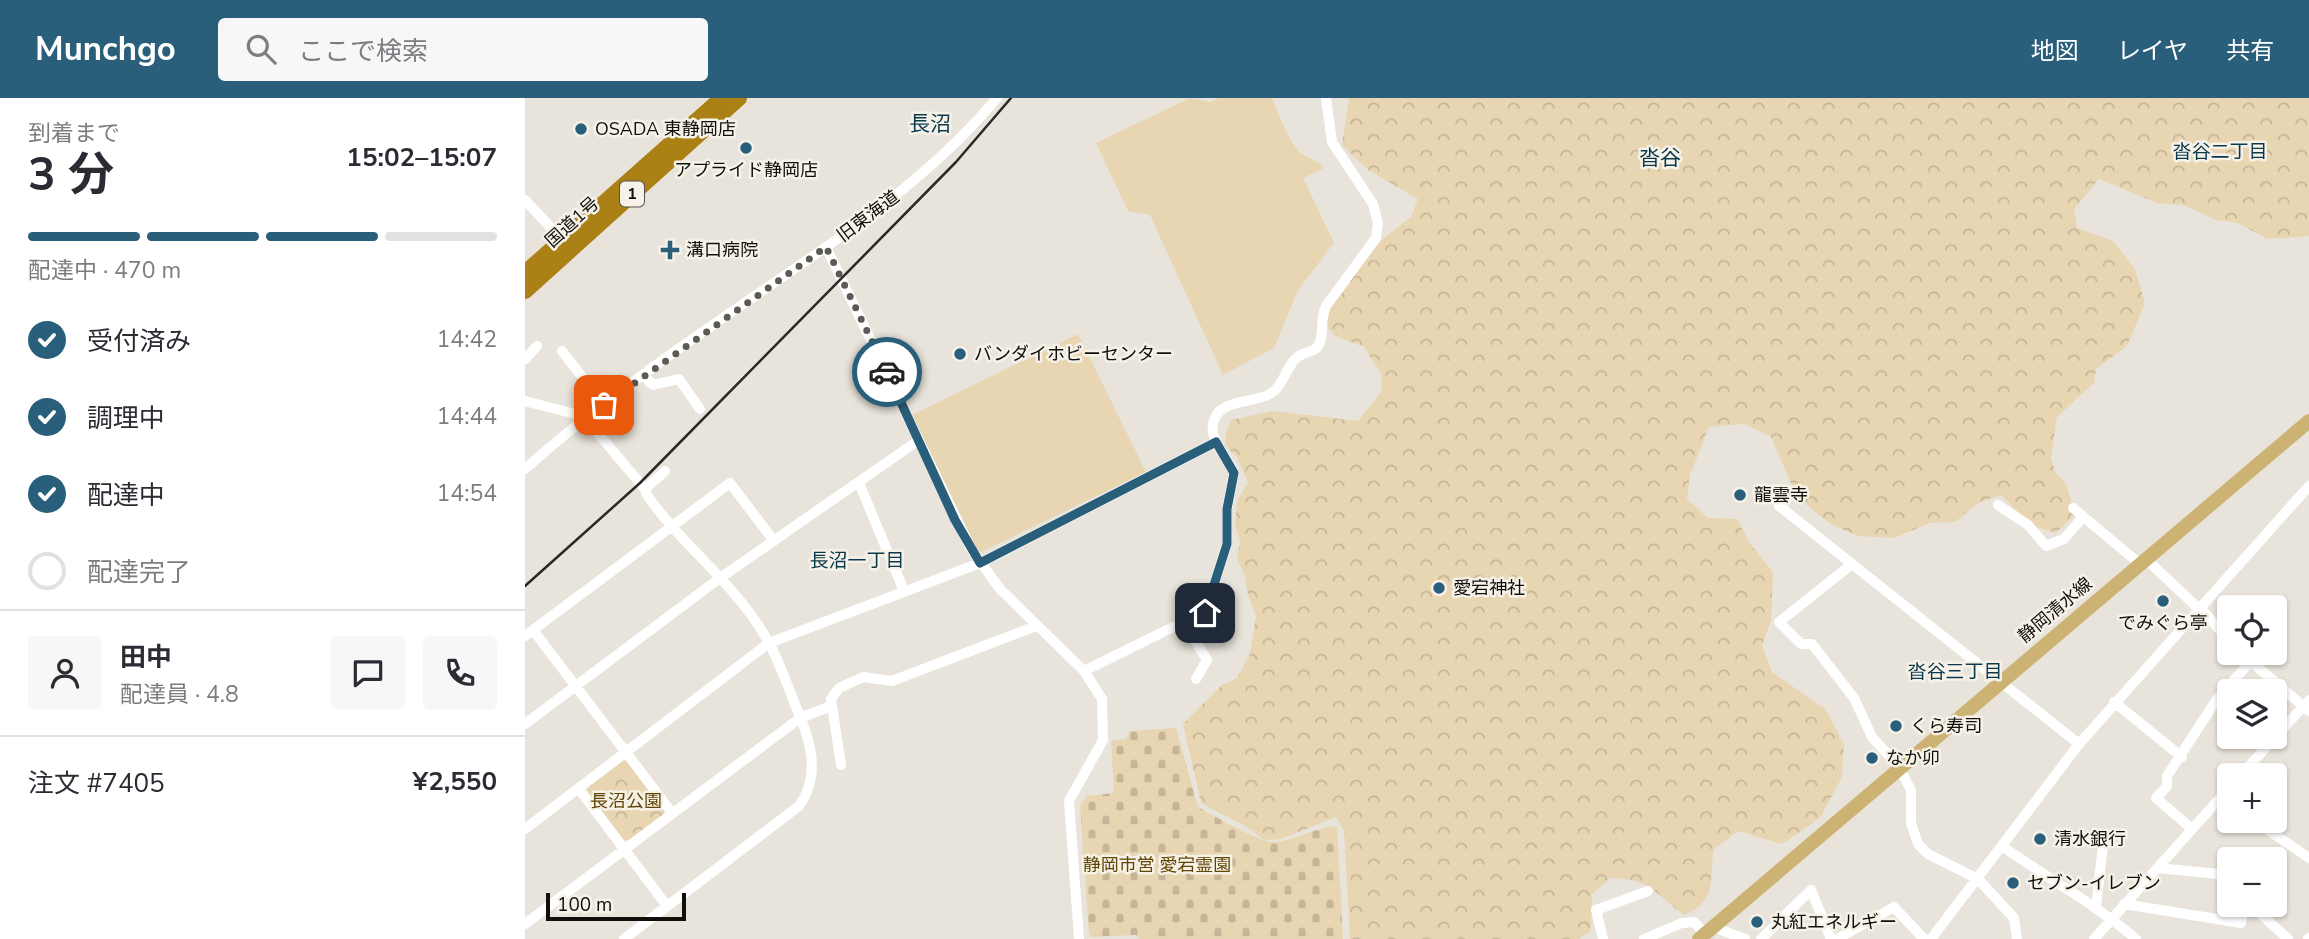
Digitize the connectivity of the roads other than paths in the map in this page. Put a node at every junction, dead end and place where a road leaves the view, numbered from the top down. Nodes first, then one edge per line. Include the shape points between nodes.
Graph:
1 (722, 98) edge
2 (739, 98) edge
3 (996, 98) edge
4 (1326, 98) edge
5 (525, 200) edge
6 (566, 245) junction
7 (826, 247) junction
8 (525, 273) edge
9 (525, 291) edge
10 (537, 346) dead end
11 (562, 352) dead end
12 (525, 359) edge
13 (644, 376) junction
14 (525, 401) edge
15 (604, 405) junction
16 (700, 409) dead end
17 (586, 417) junction
18 (2309, 421) edge
19 (919, 440) junction
20 (1216, 442) junction
21 (525, 469) edge
22 (665, 471) dead end
23 (859, 483) junction
24 (2309, 486) edge
25 (645, 489) junction
26 (1998, 505) dead end
27 (1779, 506) dead end
28 (2073, 508) dead end
29 (2083, 517) junction
30 (673, 524) junction
31 (774, 541) junction
32 (2143, 561) junction
33 (980, 563) junction
34 (1852, 564) junction
35 (720, 578) junction
36 (904, 591) junction
37 (2199, 607) junction
38 (1037, 626) junction
39 (1186, 626) junction
40 (2217, 627) edge
41 (529, 633) edge
42 (769, 643) junction
43 (2248, 665) edge
44 (2255, 665) edge
45 (1084, 671) junction
46 (1196, 679) dead end
47 (2000, 682) junction
48 (575, 686) junction
49 (2115, 702) junction
50 (831, 706) junction
51 (2307, 706) edge
52 (800, 718) junction
53 (525, 724) edge
54 (2079, 744) junction
55 (625, 753) junction
56 (2182, 757) junction
57 (2252, 763) edge
58 (841, 765) dead end
59 (1899, 767) junction
60 (579, 789) junction
61 (2217, 805) edge
62 (672, 813) junction
63 (525, 829) edge
64 (2192, 829) junction
65 (2273, 833) edge
66 (2104, 837) dead end
67 (2002, 846) junction
68 (624, 850) junction
69 (2309, 858) edge
70 (2157, 868) junction
71 (2217, 874) edge
72 (1978, 879) junction
73 (1648, 891) dead end
74 (2125, 904) junction
75 (667, 906) junction
76 (2096, 907) junction
77 (2242, 917) edge
78 (2264, 917) edge
79 (2112, 919) junction
80 (525, 924) edge
81 (1706, 933) edge
82 (624, 939) edge
83 (1079, 939) edge
84 (1603, 939) edge
85 (1644, 939) edge
86 (1745, 939) edge
87 (1761, 939) edge
88 (1834, 939) edge
89 (1924, 939) edge
90 (1931, 939) edge
91 (2017, 939) edge
92 (2095, 939) edge
93 (2136, 939) edge
94 (2288, 939) edge

1 - 6 highway, 国道1号 / 1
2 - 6 highway, 国道1号 / 1
3 - 7 street, 旧東海道 via 945,155
4 - 20 street via 1332,142 1377,214 1376,238 1326,306 1317,348 1296,358 1271,393 1217,413 1212,427
5 - 6 street
6 - 8 highway, 国道1号 / 1
6 - 9 highway, 国道1号 / 1
7 - 13 street, 旧東海道
7 - 19 street
10 - 12 street
11 - 15 street
13 - 15 street, 旧東海道
13 - 16 street via 653,385 679,379
14 - 17 street
15 - 17 street, 旧東海道
17 - 21 street, 旧東海道
17 - 25 street
18 - 32 main road, 静岡清水線
19 - 23 street
19 - 33 street
20 - 33 street
20 - 39 street via 1234,473 1227,544 1205,613
22 - 25 street
23 - 31 street
23 - 36 street
24 - 37 street
25 - 30 street
26 - 29 street via 2028,524 2046,546 2064,539
27 - 34 street
28 - 29 street
29 - 32 street
30 - 31 street via 730,482
30 - 35 street
30 - 41 street
31 - 35 street
32 - 37 street
32 - 47 main road, 静岡清水線
33 - 36 street
33 - 38 street
34 - 47 street
34 - 59 street via 1779,622 1801,644 1812,644 1854,698 1872,737
35 - 42 street
35 - 48 street
36 - 42 street
37 - 40 street
37 - 49 street
38 - 45 street
38 - 50 street via 892,681 863,677 833,694
39 - 45 street via 1171,628
39 - 46 street via 1206,654
41 - 48 street
42 - 52 street
42 - 55 street
43 - 56 street via 2217,699
44 - 51 street
45 - 83 street via 1102,699 1104,727 1099,750 1069,802
47 - 54 street
47 - 59 main road, 静岡清水線
48 - 53 street
48 - 55 street
49 - 54 street
49 - 56 street
50 - 52 street
50 - 58 street
51 - 57 street
52 - 62 street
52 - 75 street via 810,745 807,795 799,806
54 - 67 street
55 - 60 street
55 - 62 street
56 - 64 street via 2157,798
59 - 72 street via 1911,790 1911,823 1918,844 1928,854
59 - 81 main road, 静岡清水線
60 - 63 street
60 - 68 street
61 - 64 street
62 - 68 street
64 - 70 street
65 - 69 street
66 - 76 street
67 - 72 street
67 - 76 street
68 - 75 street
68 - 80 street
70 - 71 street
70 - 74 street
72 - 90 street
72 - 91 street via 2014,918
73 - 84 street via 1596,910
74 - 77 street via 2241,923
74 - 79 street
75 - 82 street
76 - 79 street
78 - 94 street
79 - 92 street
79 - 93 street
81 - 85 street via 1694,922 1682,923
81 - 86 street
87 - 88 street via 1811,890
88 - 89 street via 1894,907

